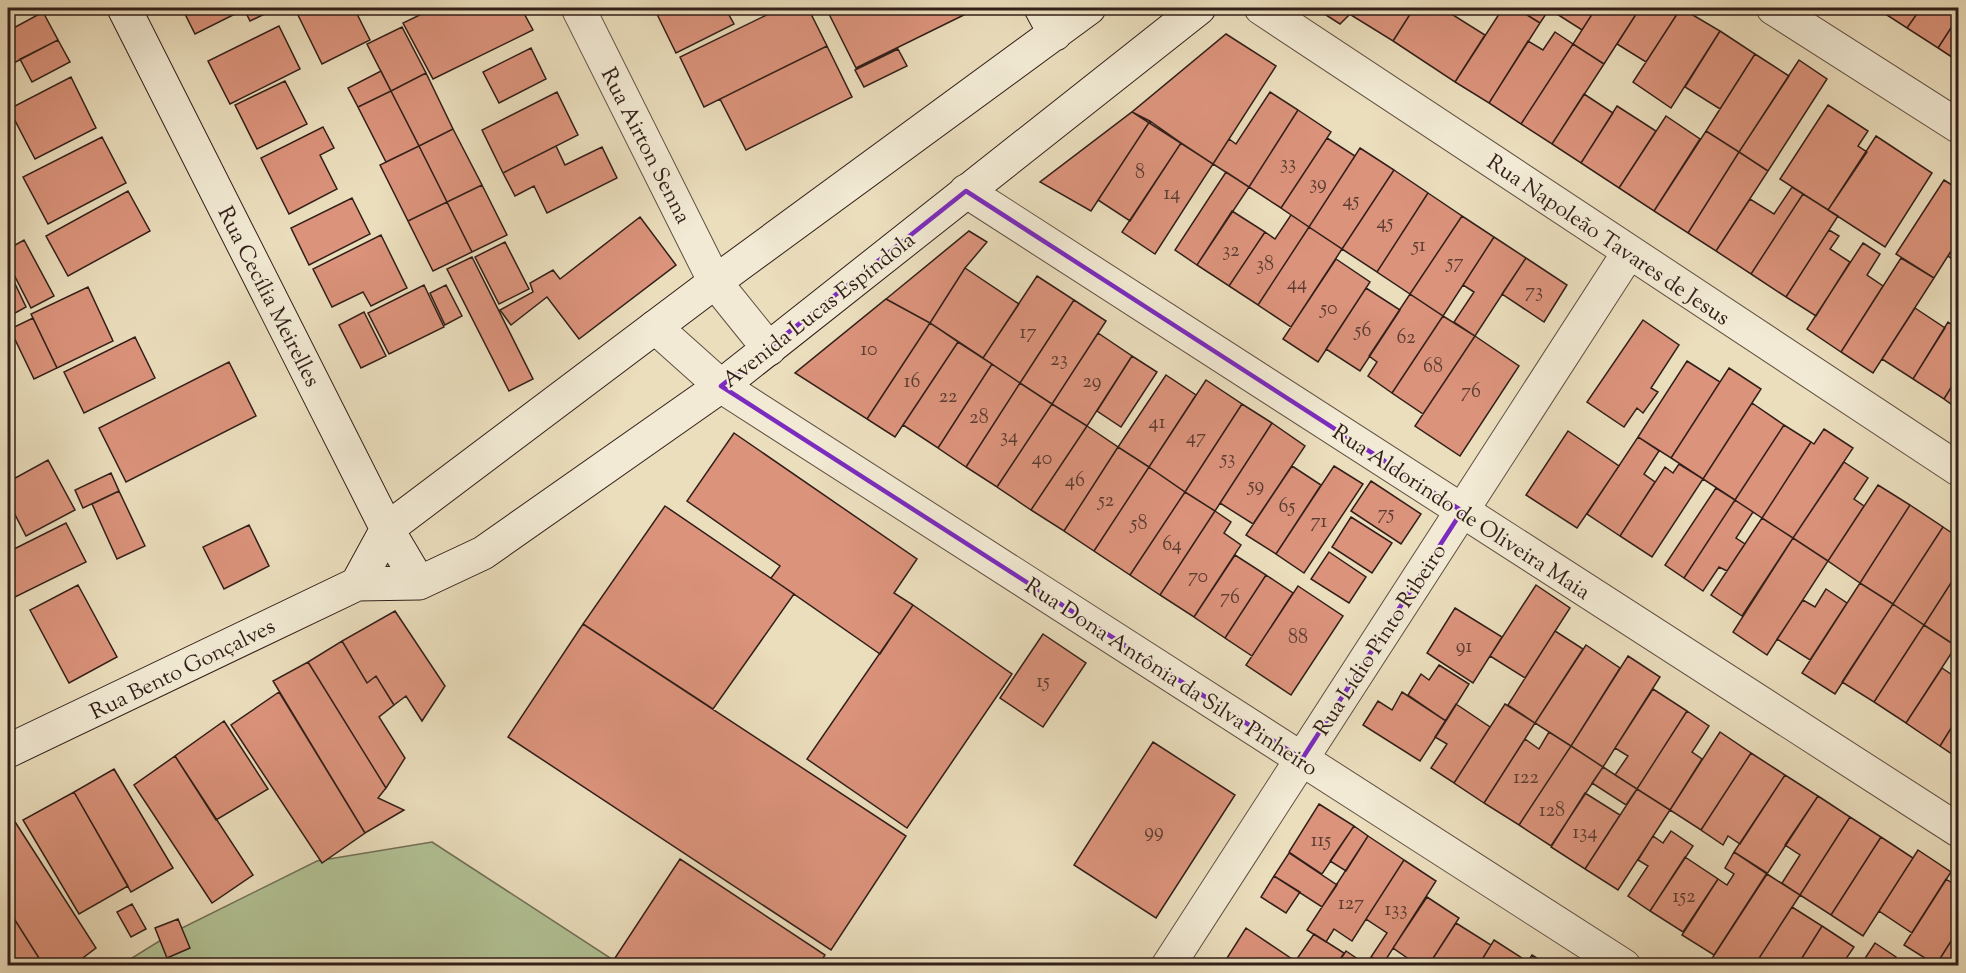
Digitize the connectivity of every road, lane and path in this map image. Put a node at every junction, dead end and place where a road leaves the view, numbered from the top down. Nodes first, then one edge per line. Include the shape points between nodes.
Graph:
1 (124, 8) edge
2 (578, 8) edge
3 (1089, 8) edge
4 (1199, 8) edge
5 (1261, 8) edge
6 (1773, 8) edge
7 (1048, 21) edge
8 (1959, 126) edge
9 (966, 191) junction
10 (1629, 252) junction
11 (715, 282) junction
12 (655, 327) junction
13 (769, 349) junction
14 (722, 386) junction
15 (1959, 470) edge
16 (1462, 511) junction
17 (387, 529) junction
18 (419, 583) junction
19 (357, 584) junction
20 (8, 751) edge
21 (1302, 759) junction
22 (1959, 830) edge
23 (1168, 966) edge
24 (1624, 966) edge

1 - 17 street, Rua Cecília Meirelles
2 - 11 street, Rua Airton Senna
3 - 7 street
4 - 9 street, Avenida Lucas Espíndola
5 - 10 street, Rua Napoleão Tavares de Jesus
6 - 8 street
7 - 11 street
9 - 13 street, Avenida Lucas Espíndola
9 - 16 street, Rua Aldorindo de Oliveira Maia
10 - 15 street, Rua Napoleão Tavares de Jesus
10 - 16 street, Rua Lídio Pinto Ribeiro
11 - 12 street
11 - 13 street, Rua Airton Senna
12 - 14 street, Rua Dona Antônia da Silva Pinheiro
12 - 17 street
13 - 14 street, Avenida Lucas Espíndola
14 - 18 street, Avenida Lucas Espíndola via 483,553
14 - 21 street, Rua Dona Antônia da Silva Pinheiro
16 - 21 street, Rua Lídio Pinto Ribeiro
16 - 22 street, Rua Aldorindo de Oliveira Maia
17 - 18 street, Rua Cecília Meirelles
17 - 19 street
18 - 19 street, Rua Bento Gonçalves
19 - 20 street, Rua Bento Gonçalves
21 - 23 street, Rua Lídio Pinto Ribeiro
21 - 24 street, Rua Dona Antônia da Silva Pinheiro

